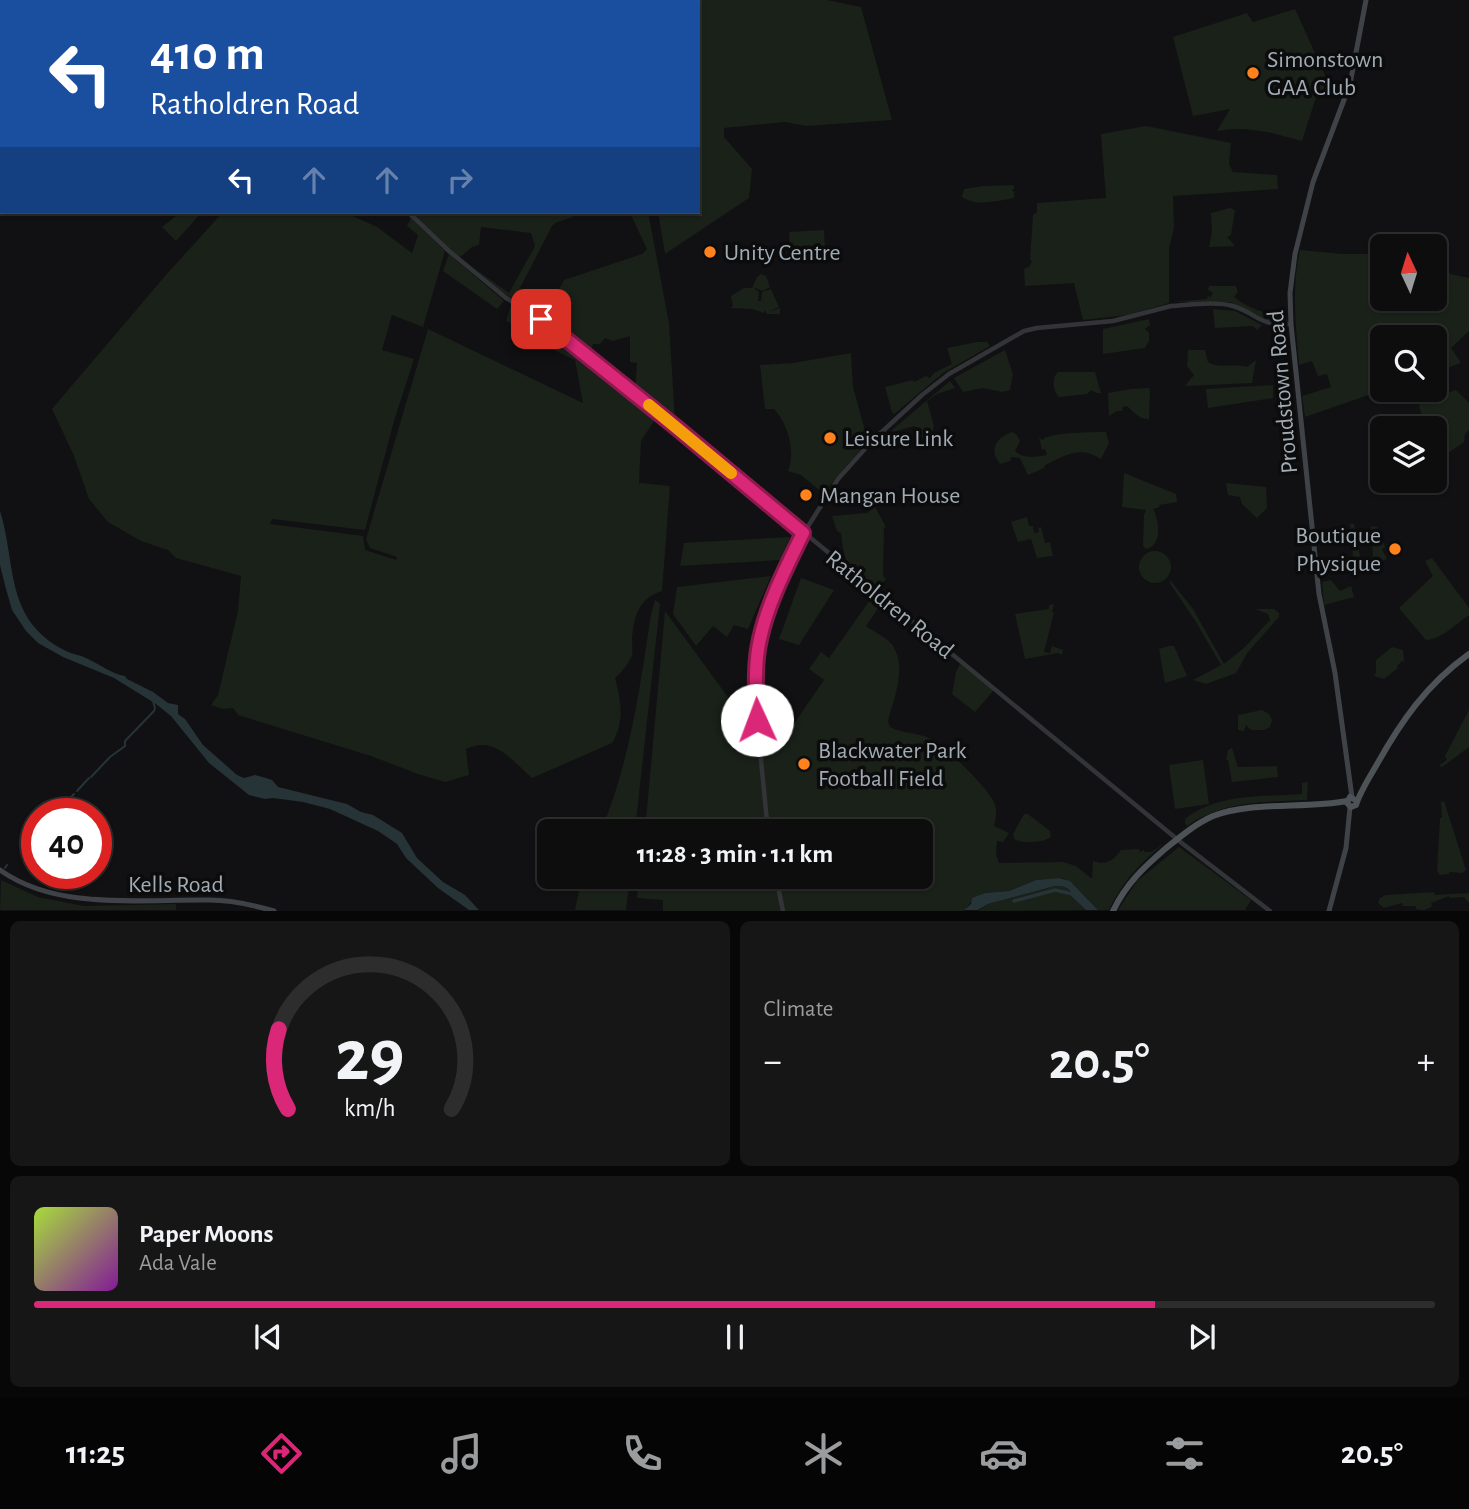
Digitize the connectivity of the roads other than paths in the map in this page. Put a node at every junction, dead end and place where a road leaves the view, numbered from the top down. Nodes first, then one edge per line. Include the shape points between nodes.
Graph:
1 (1366, 0) edge
2 (410, 214) edge
3 (1291, 324) junction
4 (803, 533) junction
5 (1469, 654) edge
6 (1351, 801) junction
7 (767, 819) edge
8 (1177, 839) junction
9 (0, 870) edge
10 (778, 889) edge
11 (274, 911) edge
12 (783, 911) edge
13 (1113, 911) edge
14 (1270, 911) edge
15 (1329, 911) edge

1 - 3 main road, Proudstown Road via 1350,84 1313,182 1296,251
2 - 4 street, Ratholdren Road via 506,298 554,327
3 - 4 street via 1265,323 1231,306 1171,306 1102,323 1024,331 949,374 905,409 838,479
3 - 6 main road, Proudstown Road via 1320,599 1335,673
4 - 7 street via 778,587 758,648 755,683
4 - 8 street, Ratholdren Road
5 - 6 main road via 1416,701 1363,792
6 - 8 main road via 1225,813
6 - 15 main road via 1347,841
8 - 13 main road via 1134,876
8 - 14 street, Ratholdren Road
9 - 11 main road, Kells Road via 21,885 62,900 213,900
10 - 12 street

